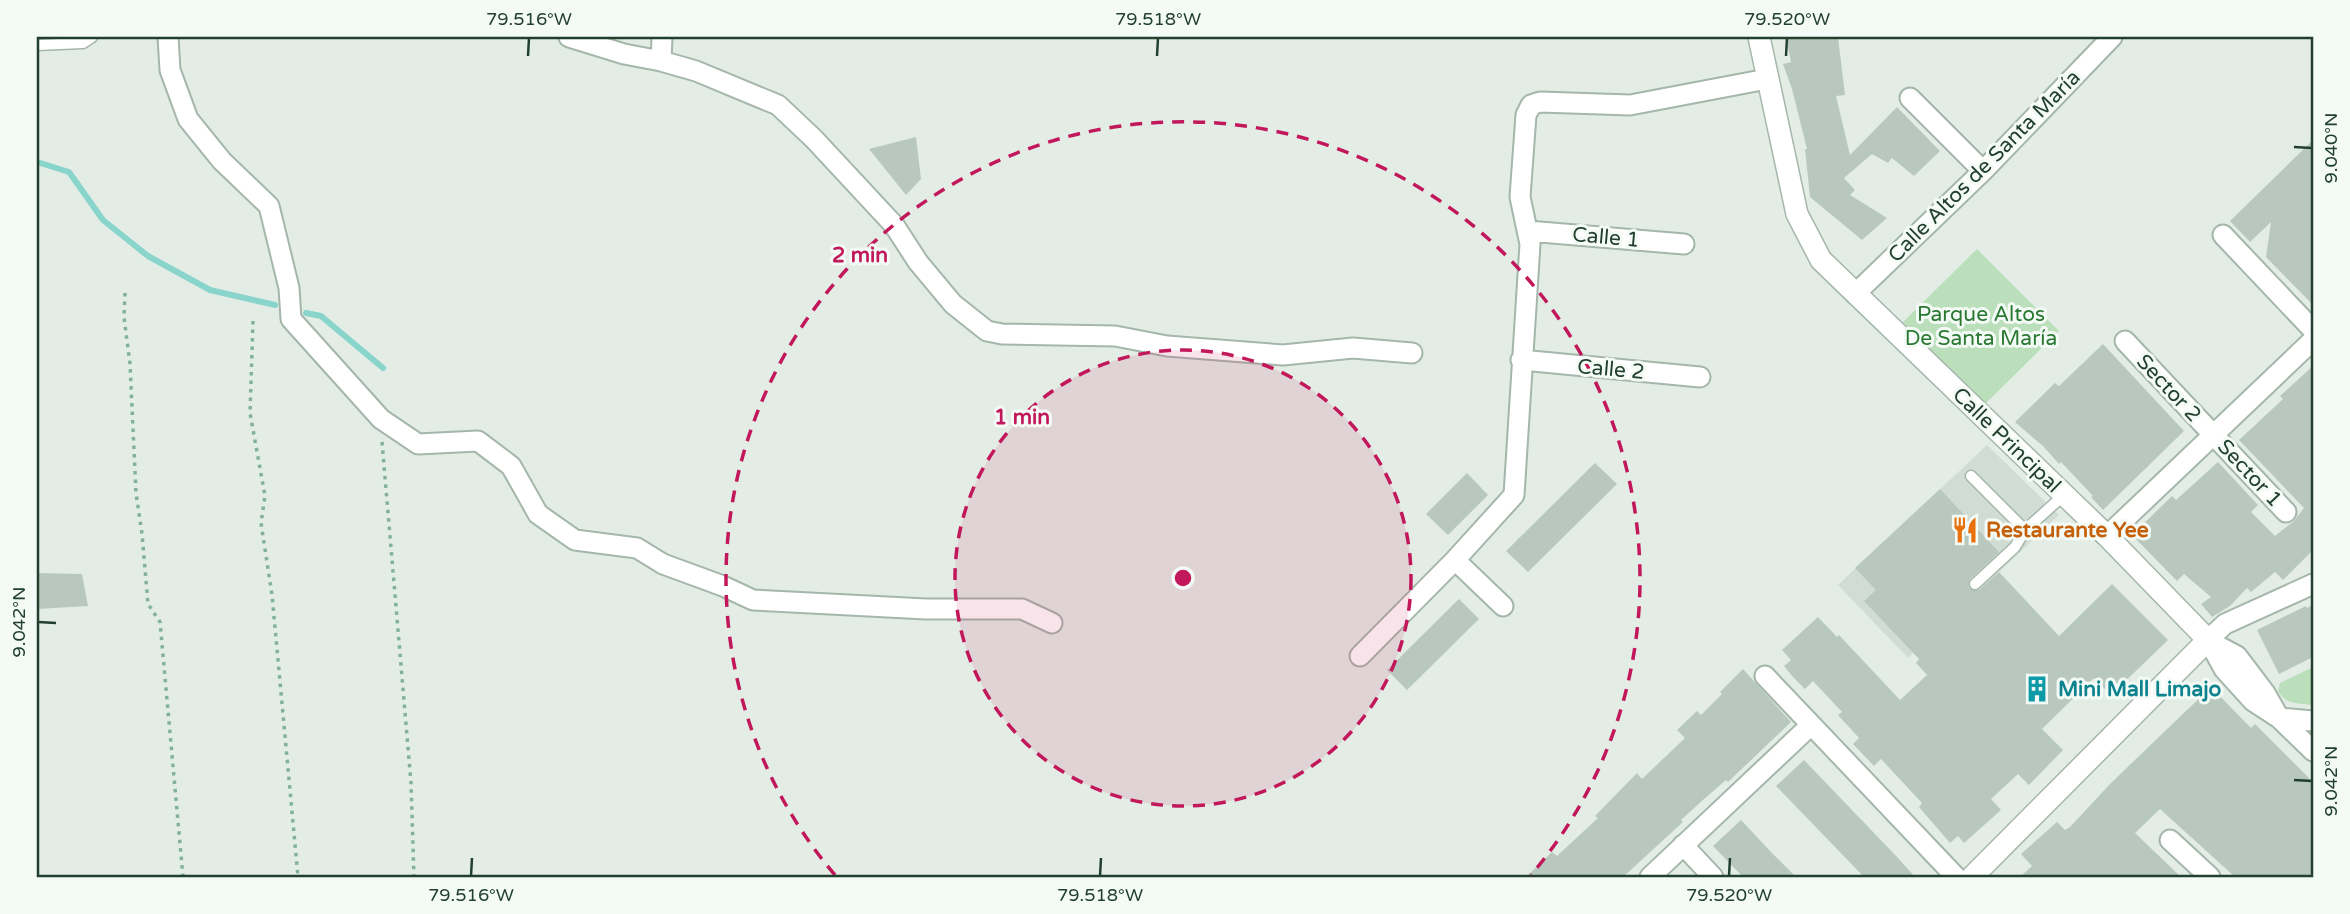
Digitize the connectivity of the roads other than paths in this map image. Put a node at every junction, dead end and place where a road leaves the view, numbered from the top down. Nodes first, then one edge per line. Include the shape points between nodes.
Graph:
1 (92, 37) edge
2 (168, 37) edge
3 (569, 37) edge
4 (662, 37) edge
5 (1759, 37) edge
6 (2112, 37) edge
7 (37, 45) edge
8 (662, 61) junction
9 (1767, 79) junction
10 (1910, 97) dead end
11 (1983, 171) junction
12 (1528, 231) junction
13 (2223, 235) dead end
14 (1684, 244) dead end
15 (1855, 294) junction
16 (2313, 330) edge
17 (2313, 340) edge
18 (2125, 341) dead end
19 (1412, 353) dead end
20 (1521, 360) junction
21 (1700, 377) dead end
22 (2213, 435) junction
23 (1971, 476) dead end
24 (2064, 495) junction
25 (2286, 512) dead end
26 (2025, 530) junction
27 (2107, 536) junction
28 (1455, 561) junction
29 (1975, 584) dead end
30 (2313, 584) edge
31 (1503, 606) dead end
32 (1052, 623) dead end
33 (2208, 640) junction
34 (1360, 656) dead end
35 (1765, 676) dead end
36 (2279, 718) junction
37 (2313, 721) edge
38 (1811, 725) junction
39 (2313, 751) edge
40 (2170, 840) dead end
41 (1684, 845) junction
42 (1650, 877) edge
43 (1713, 877) edge
44 (1956, 877) edge
45 (1972, 877) edge
46 (2210, 877) edge

1 - 7 lane via 83,43
2 - 32 street via 170,71 188,118 269,206 289,288 291,319 381,419 418,444 478,441 512,466 538,514 575,540 636,548 663,564 753,600 1022,609
3 - 8 street
4 - 8 street
5 - 9 street, Calle Principal
6 - 11 street, Calle Altos de Santa María
8 - 19 street via 778,105 894,225 953,304 987,331 1115,336 1167,346 1283,355 1353,348
9 - 12 street via 1630,106 1531,105 1526,115 1520,197
9 - 15 street, Calle Principal via 1797,214 1821,260
10 - 11 street
11 - 15 street, Calle Altos de Santa María
12 - 14 street, Calle 1
12 - 20 street
13 - 16 street
15 - 24 street, Calle Principal
17 - 22 street
18 - 22 street, Sector 2
20 - 21 street, Calle 2
20 - 28 street via 1514,495
22 - 25 street, Sector 1
22 - 27 street
23 - 26 lane
24 - 26 lane
24 - 27 street, Calle Principal
26 - 29 lane via 2015,547
27 - 33 street, Calle Principal
28 - 31 street
28 - 34 street
30 - 33 street via 2225,625
33 - 36 street via 2237,656
33 - 45 street
35 - 38 street
36 - 37 street
36 - 39 street
38 - 41 street
38 - 44 street
40 - 46 street
41 - 42 street
41 - 43 street

